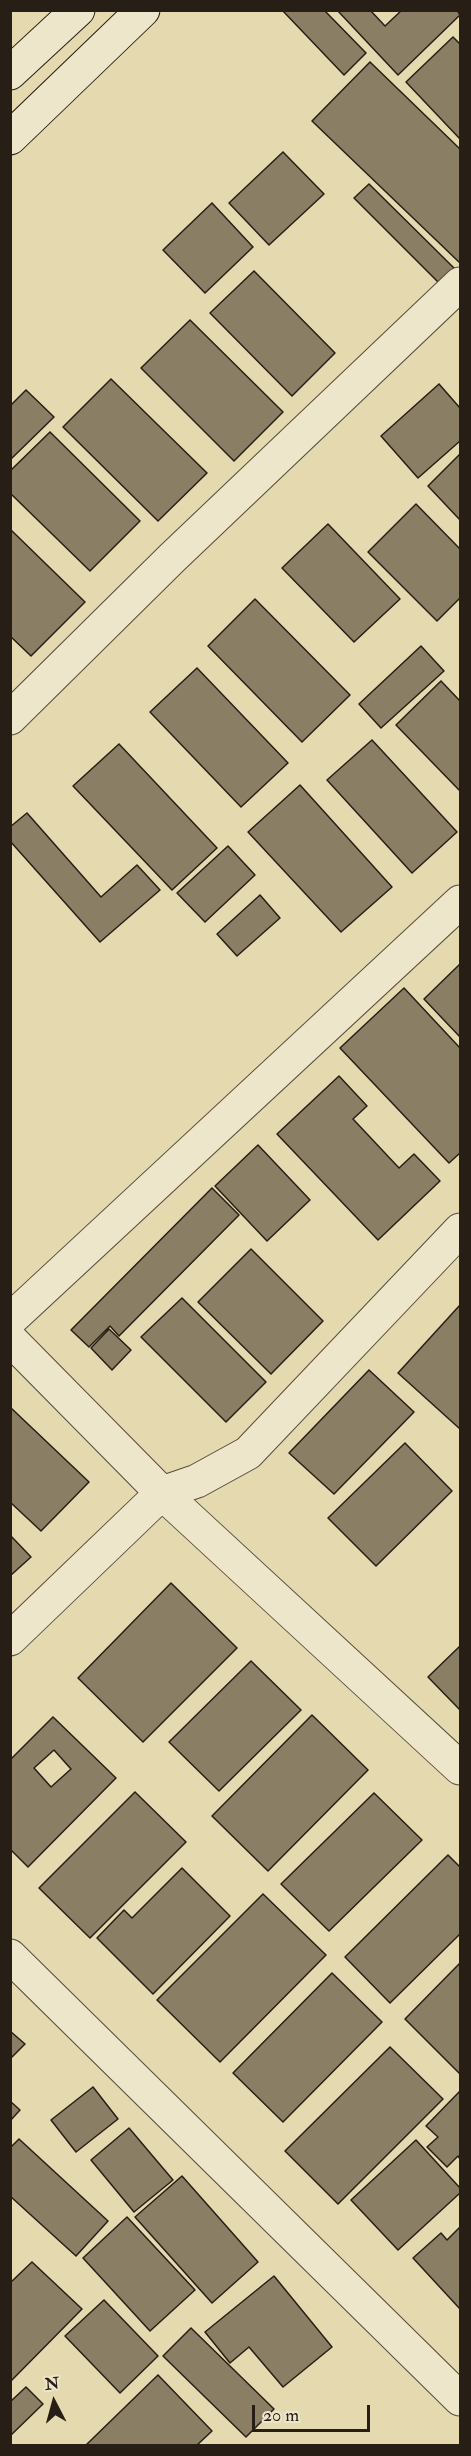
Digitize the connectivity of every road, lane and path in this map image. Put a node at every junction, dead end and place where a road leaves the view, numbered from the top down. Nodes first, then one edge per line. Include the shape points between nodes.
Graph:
1 (78, 10) edge
2 (142, 10) edge
3 (10, 74) edge
4 (10, 138) edge
5 (460, 284) edge
6 (10, 718) edge
7 (460, 902) edge
8 (460, 1230) edge
9 (10, 1320) edge
10 (10, 1339) edge
11 (162, 1493) junction
12 (10, 1639) edge
13 (460, 1768) edge
14 (10, 1956) edge
15 (460, 2399) edge

1 - 3 street
2 - 4 street
5 - 6 street
7 - 9 street
8 - 11 street via 248,1453 197,1481
10 - 11 street
11 - 12 street
11 - 13 street
14 - 15 street

